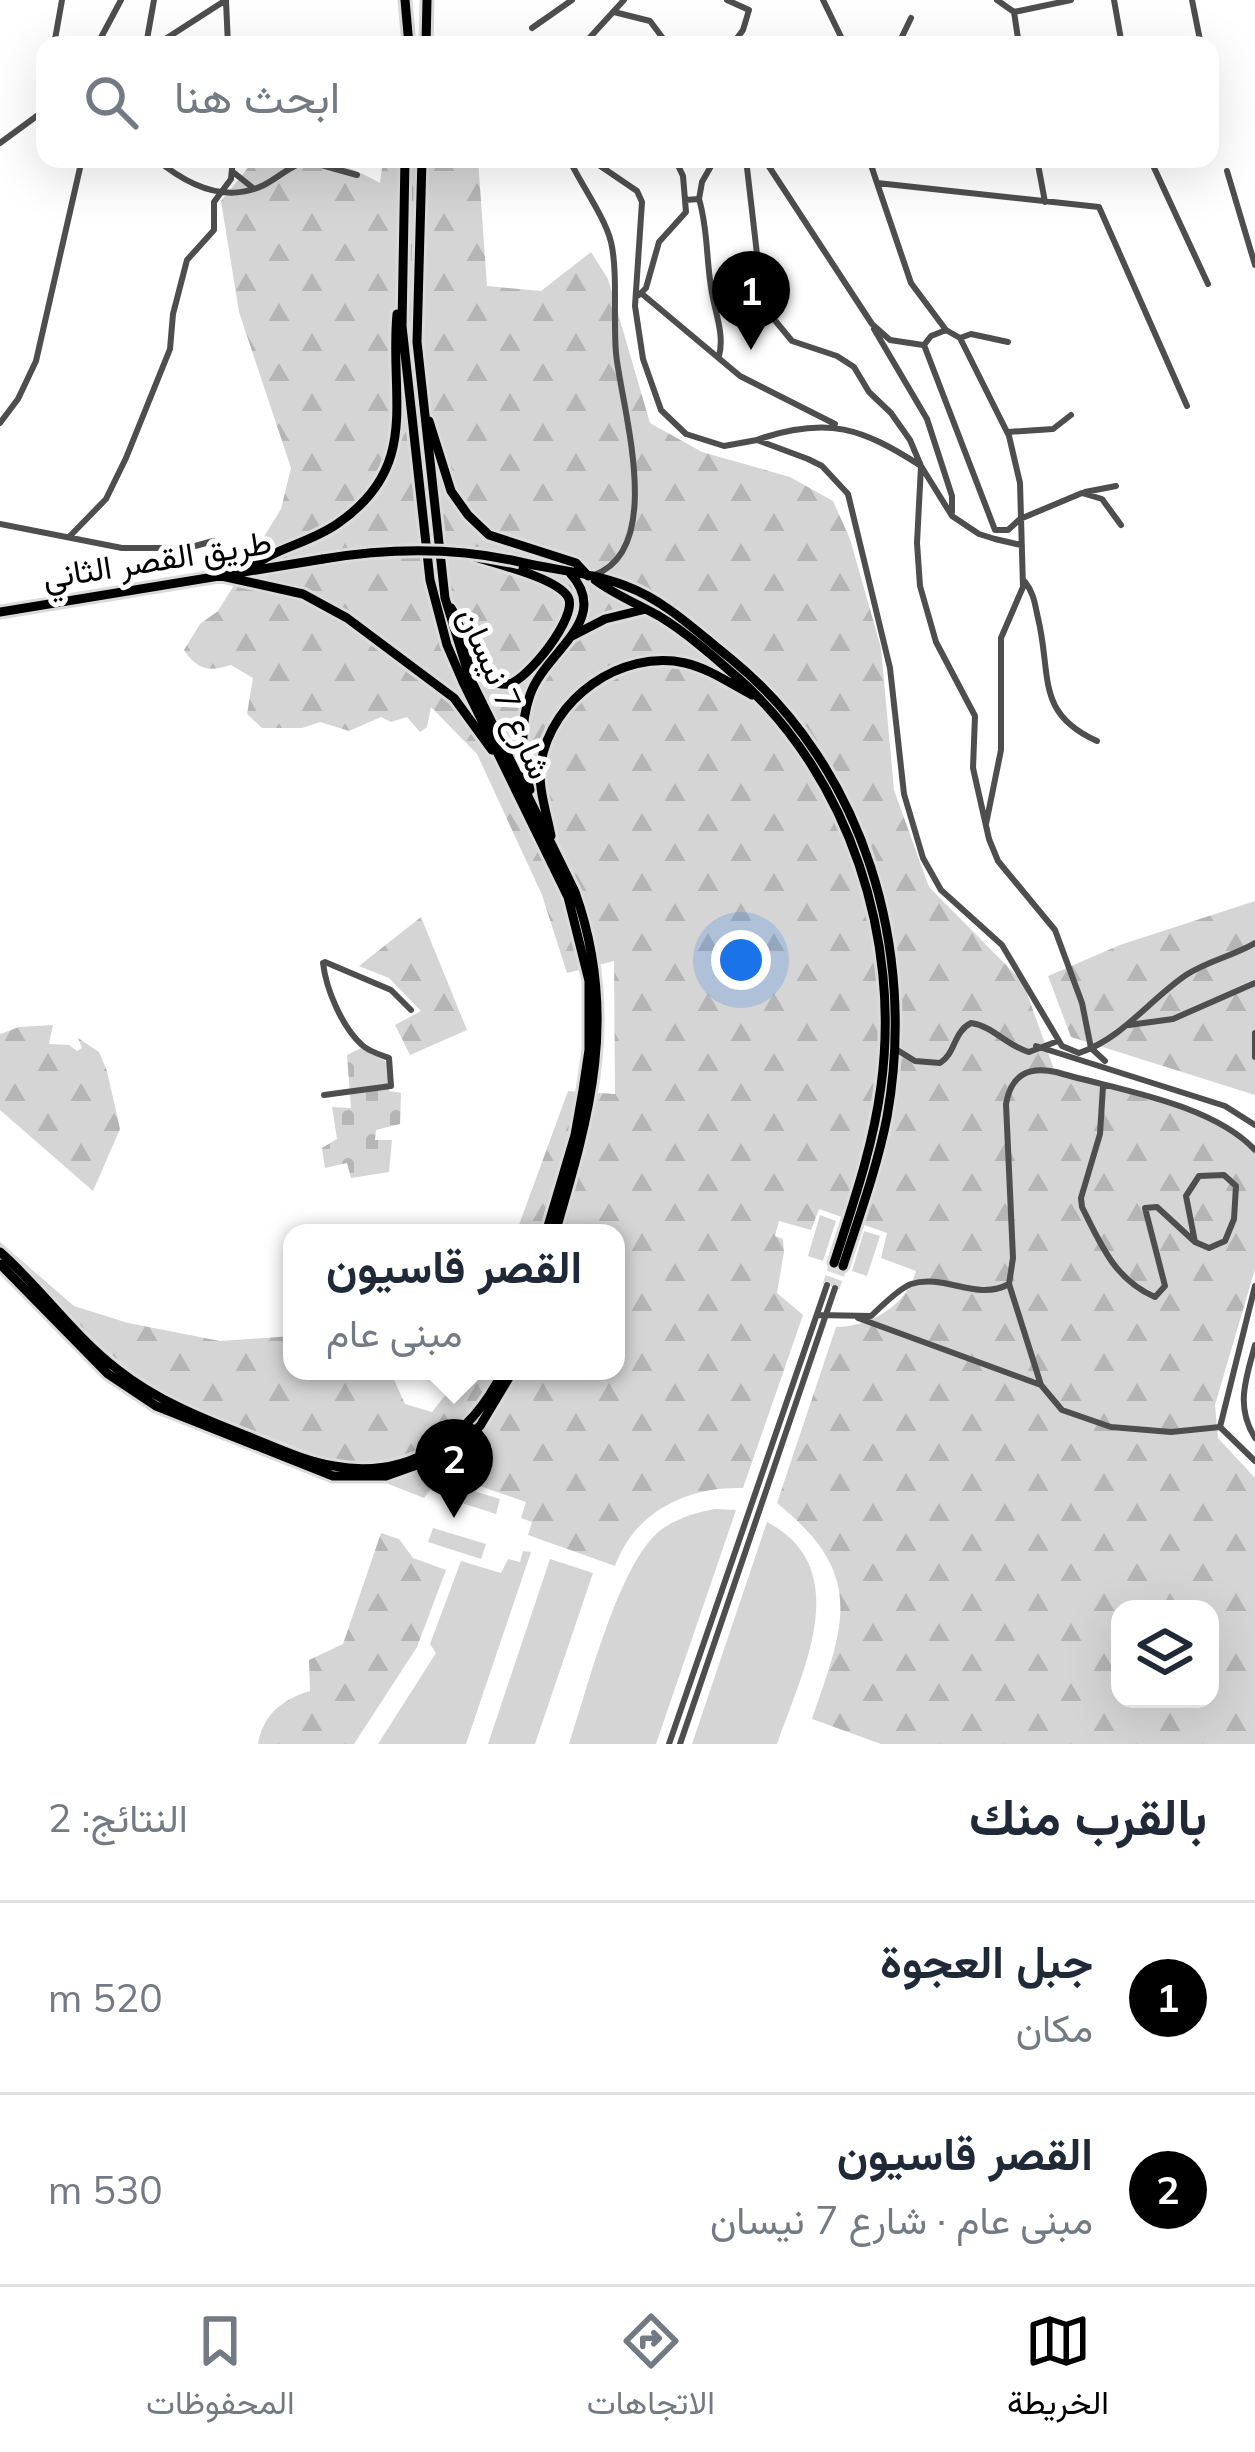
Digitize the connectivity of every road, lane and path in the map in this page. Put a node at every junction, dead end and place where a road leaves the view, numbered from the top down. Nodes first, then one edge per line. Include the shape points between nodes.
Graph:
1 (62, 0) edge
2 (121, 0) edge
3 (154, 0) edge
4 (226, 0) edge
5 (405, 0) edge
6 (427, 0) edge
7 (572, 0) edge
8 (625, 0) edge
9 (727, 0) edge
10 (824, 0) edge
11 (997, 0) edge
12 (1072, 0) edge
13 (1114, 0) edge
14 (1192, 0) edge
15 (614, 12) junction
16 (1014, 12) junction
17 (911, 18) dead end
18 (532, 28) dead end
19 (56, 36) edge
20 (102, 36) edge
21 (148, 36) edge
22 (170, 36) edge
23 (228, 36) edge
24 (408, 36) edge
25 (426, 36) edge
26 (591, 36) edge
27 (662, 36) edge
28 (739, 36) edge
29 (841, 36) edge
30 (902, 36) edge
31 (1017, 36) edge
32 (1120, 36) edge
33 (1199, 36) edge
34 (36, 117) edge
35 (0, 143) edge
36 (80, 168) edge
37 (169, 168) edge
38 (233, 168) edge
39 (291, 168) edge
40 (335, 168) edge
41 (405, 168) edge
42 (422, 168) edge
43 (574, 168) edge
44 (603, 168) edge
45 (679, 168) edge
46 (710, 168) edge
47 (747, 168) edge
48 (770, 168) edge
49 (872, 168) edge
50 (1039, 168) edge
51 (1154, 168) edge
52 (1227, 171) dead end
53 (233, 172) junction
54 (357, 175) dead end
55 (877, 183) junction
56 (254, 189) junction
57 (219, 192) junction
58 (699, 199) junction
59 (685, 200) junction
60 (1046, 202) junction
61 (1255, 265) edge
62 (401, 273) junction
63 (1208, 284) dead end
64 (638, 295) junction
65 (872, 324) junction
66 (946, 331) junction
67 (959, 338) junction
68 (1008, 341) dead end
69 (924, 345) junction
70 (718, 356) junction
71 (1187, 406) dead end
72 (424, 408) junction
73 (1071, 415) dead end
74 (0, 423) edge
75 (838, 425) junction
76 (1008, 432) junction
77 (757, 440) junction
78 (921, 466) junction
79 (1115, 486) dead end
80 (1082, 493) junction
81 (952, 516) junction
82 (1020, 518) junction
83 (0, 524) edge
84 (1121, 524) dead end
85 (995, 535) junction
86 (70, 536) junction
87 (1021, 545) junction
88 (229, 558) dead end
89 (517, 566) junction
90 (247, 571) junction
91 (570, 574) junction
92 (218, 575) junction
93 (589, 576) junction
94 (1022, 579) junction
95 (445, 598) junction
96 (646, 609) junction
97 (0, 612) edge
98 (568, 639) junction
99 (760, 699) junction
100 (1097, 741) dead end
101 (503, 760) junction
102 (533, 807) junction
103 (986, 824) junction
104 (554, 848) junction
105 (1255, 944) edge
106 (1255, 983) edge
107 (411, 1010) dead end
108 (1128, 1025) junction
109 (1255, 1033) edge
110 (1058, 1041) junction
111 (1036, 1046) junction
112 (894, 1048) junction
113 (1091, 1048) junction
114 (1255, 1057) edge
115 (1106, 1061) dead end
116 (1103, 1086) junction
117 (324, 1095) dead end
118 (1255, 1125) edge
119 (1255, 1150) edge
120 (548, 1224) edge
121 (558, 1224) edge
122 (1195, 1242) junction
123 (0, 1252) edge
124 (0, 1264) edge
125 (1009, 1284) junction
126 (831, 1286) tunnel mouth
127 (1255, 1286) edge
128 (821, 1315) junction
129 (857, 1318) junction
130 (1255, 1345) edge
131 (497, 1380) edge
132 (508, 1380) edge
133 (1041, 1385) junction
134 (1220, 1427) junction
135 (1255, 1438) edge
136 (1255, 1461) edge
137 (669, 1744) edge
138 (680, 1744) edge

1 - 19 street
2 - 20 street
3 - 21 street
4 - 22 street
4 - 23 street
5 - 24 main road
6 - 25 main road
7 - 18 street
8 - 15 street
9 - 28 street via 749,10
10 - 29 street
11 - 16 street
12 - 16 street
13 - 32 street
14 - 33 street
15 - 26 street
15 - 27 street via 650,20
16 - 31 street
17 - 30 street
34 - 35 street
36 - 74 street via 36,362
37 - 57 street
38 - 53 street
39 - 56 street
40 - 54 street
41 - 62 main road, شارع 7 نيسان
42 - 72 main road, شارع 7 نيسان via 417,342
43 - 93 street via 611,241 616,354 636,487 619,557
44 - 64 street via 641,202
45 - 59 street
46 - 58 street
47 - 78 street via 764,306 792,340 854,367
48 - 65 street
49 - 55 street
50 - 60 street
51 - 63 street
52 - 61 street
53 - 56 street
53 - 57 street
55 - 60 street
55 - 66 street via 910,283
56 - 57 street
57 - 86 street via 213,233 188,260 156,392 106,499
58 - 59 street
58 - 70 street
59 - 64 street via 686,212 659,242
60 - 71 street via 1100,207
62 - 90 main road via 400,405 386,469 367,500 334,526
62 - 101 main road, شارع 7 نيسان via 430,580 447,645
64 - 70 street
64 - 77 street via 644,359 661,410 686,434 724,446
65 - 69 street via 890,340
65 - 81 street via 927,419
66 - 67 street
66 - 69 street
67 - 68 street
67 - 76 street
69 - 85 street
70 - 75 street via 740,376
72 - 93 main road via 441,467 468,515 489,535 576,563
72 - 95 main road, شارع 7 نيسان
73 - 76 street via 1053,429
75 - 77 street
75 - 78 street
76 - 82 street
77 - 110 street via 822,466 848,494 885,643 901,777 923,858 940,890 1002,946
78 - 81 street
78 - 103 street via 920,586 936,642 975,716 973,768
79 - 80 street
80 - 82 street
80 - 84 street via 1102,500
81 - 85 street
82 - 85 street
82 - 87 street
83 - 86 street
85 - 87 street
86 - 88 street via 142,549 213,541
87 - 94 street
89 - 90 main road, طريق القصر الثاني, bridge via 454,550
89 - 91 main road
89 - 95 main road via 566,592 572,605 564,628 514,683 493,681 478,667
90 - 92 main road, طريق القصر الثاني
91 - 93 main road
91 - 98 main road via 586,608
92 - 97 main road, طريق القصر الثاني
92 - 101 main road via 303,594 347,618 454,698
93 - 96 main road
93 - 112 main road via 668,608 756,682 820,759 884,906
94 - 100 street via 1036,611 1052,707 1072,730
94 - 103 street via 1001,638 1000,760
95 - 102 main road, شارع 7 نيسان via 469,676
96 - 98 main road
96 - 99 main road
98 - 102 main road via 541,672 525,715 523,762
99 - 104 main road via 669,660 586,686 560,717 541,761
99 - 112 main road via 839,815 878,931 886,1025 881,1087 838,1264 879,1152
101 - 120 main road, شارع 7 نيسان via 568,897 589,981 583,1090
102 - 104 main road, شارع 7 نيسان
103 - 113 street via 998,861 1061,942
104 - 121 main road, شارع 7 نيسان via 587,927 600,1006 584,1137
105 - 108 street via 1186,975
106 - 108 street via 1173,1019
107 - 117 street via 392,990 324,963 341,1013 392,1070 392,1086
108 - 113 street
109 - 114 street
110 - 111 street
110 - 113 street via 1079,1053
111 - 112 street via 1022,1050 971,1023 940,1064
111 - 118 street via 1225,1106
113 - 115 street
116 - 119 street via 1222,1123
116 - 122 street via 1100,1133 1081,1198 1112,1266 1155,1297 1165,1286 1145,1208 1157,1208
116 - 125 street via 1037,1069 1011,1086
122 - 122 street via 1186,1196 1199,1176 1224,1175 1236,1186 1225,1241 1209,1248
123 - 131 main road via 114,1367 160,1399 307,1460 385,1468 437,1449 473,1420
124 - 132 main road via 108,1374 156,1406 333,1476 386,1476 442,1456 480,1426
125 - 129 street via 988,1291 937,1281 907,1285 871,1316
125 - 133 street
126 - 128 street
127 - 134 street
128 - 129 street
128 - 137 street
128 - 138 street
129 - 133 street
130 - 135 street via 1242,1403
133 - 134 street via 1062,1410 1111,1427
134 - 136 street

